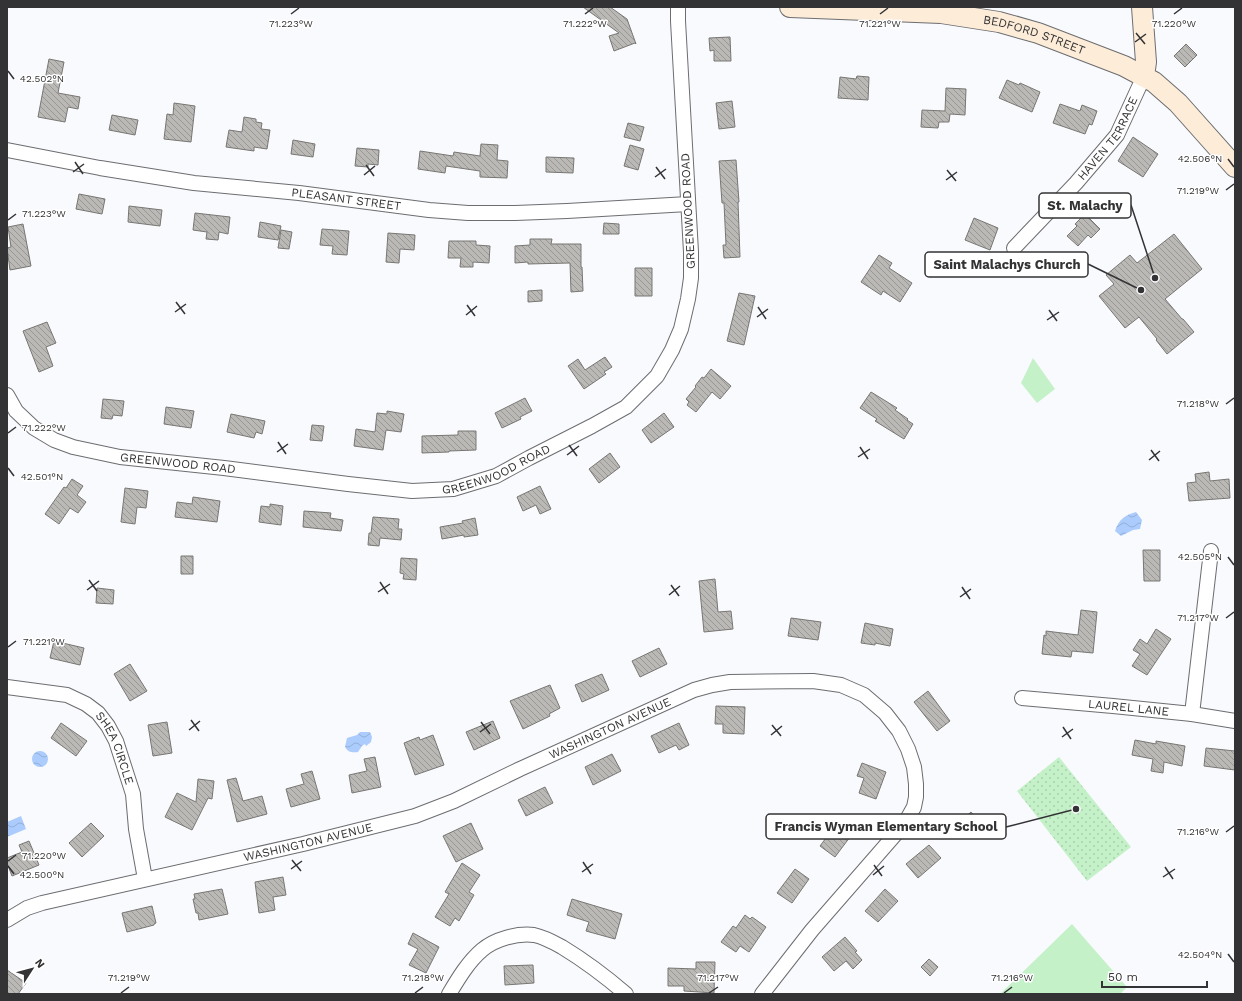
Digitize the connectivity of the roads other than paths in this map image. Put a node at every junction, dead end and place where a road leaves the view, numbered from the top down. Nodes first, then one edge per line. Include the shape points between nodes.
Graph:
1 (678, 7) edge
2 (790, 7) edge
3 (1142, 7) edge
4 (1144, 76) junction
5 (7, 150) edge
6 (1235, 167) edge
7 (688, 204) junction
8 (1014, 248) dead end
9 (7, 396) edge
10 (1211, 551) dead end
11 (7, 687) edge
12 (1022, 698) dead end
13 (1192, 714) junction
14 (1235, 721) edge
15 (145, 879) junction
16 (7, 920) edge
17 (449, 994) edge
18 (626, 994) edge
19 (762, 994) edge

1 - 7 street, GREENWOOD ROAD
2 - 4 main road, BEDFORD STREET via 920,12 987,20 1038,33
3 - 4 main road via 1146,62
4 - 6 main road, BEDFORD STREET via 1178,103
4 - 8 street, HAVEN TERRACE via 1117,135 1076,183
5 - 7 street, PLEASANT STREET via 100,168 194,182 429,210 468,213 559,212
7 - 9 street, GREENWOOD ROAD via 691,278 688,299 681,329 658,376 626,407 496,476 479,482 453,489 412,491 120,457 73,447 54,440 34,428 20,415
10 - 13 street
11 - 15 street, SHEA CIRCLE via 67,695 98,713 108,726 116,741 133,794
12 - 13 street, LAUREL LANE
13 - 14 street, LAUREL LANE
15 - 16 street, WASHINGTON AVENUE via 42,903 27,908
15 - 19 street, WASHINGTON AVENUE via 415,816 454,801 694,690 730,682 813,681 841,685 864,695 885,713 899,731 914,767 914,807 900,829 812,930
17 - 18 street via 460,976 483,950 498,941 514,936 533,935 547,939 569,952 601,973

